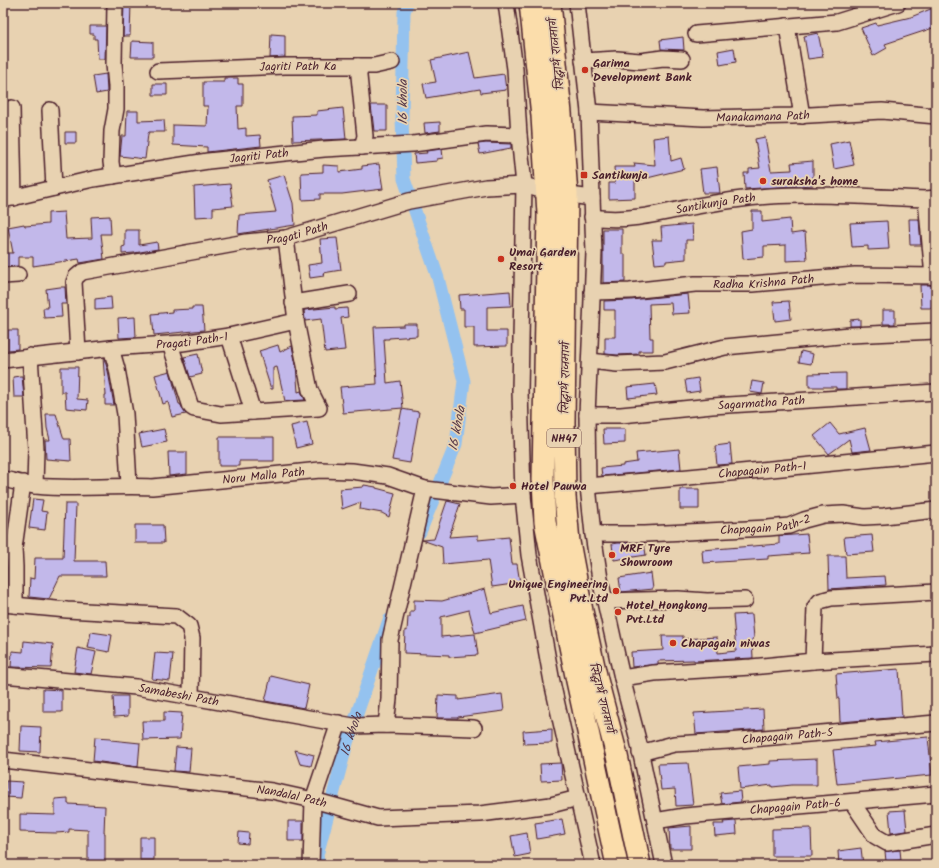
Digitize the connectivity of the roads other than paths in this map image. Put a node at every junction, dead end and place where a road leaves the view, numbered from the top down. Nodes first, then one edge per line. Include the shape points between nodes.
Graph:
1 (115, 3) edge
2 (506, 3) edge
3 (530, 3) edge
4 (550, 3) edge
5 (577, 3) edge
6 (898, 3) edge
7 (787, 26) junction
8 (696, 34) dead end
9 (682, 59) dead end
10 (583, 61) junction
11 (392, 62) dead end
12 (358, 66) junction
13 (158, 70) dead end
14 (12, 108) dead end
15 (50, 110) dead end
16 (589, 112) junction
17 (802, 116) junction
18 (936, 116) edge
19 (519, 135) junction
20 (362, 147) junction
21 (113, 176) junction
22 (524, 185) junction
23 (54, 188) junction
24 (547, 192) junction
25 (568, 195) junction
26 (592, 198) junction
27 (9, 199) edge
28 (931, 199) edge
29 (592, 217) junction
30 (286, 238) junction
31 (18, 275) dead end
32 (3, 276) edge
33 (934, 276) edge
34 (592, 292) junction
35 (349, 294) dead end
36 (294, 304) junction
37 (296, 321) junction
38 (936, 331) edge
39 (229, 336) junction
40 (170, 344) junction
41 (111, 348) junction
42 (78, 352) junction
43 (30, 356) junction
44 (3, 360) edge
45 (590, 361) junction
46 (936, 392) edge
47 (253, 412) junction
48 (587, 415) junction
49 (936, 453) edge
50 (3, 478) edge
51 (29, 485) junction
52 (129, 485) junction
53 (588, 486) junction
54 (425, 489) junction
55 (523, 495) junction
56 (936, 510) edge
57 (10, 519) edge
58 (593, 534) junction
59 (9, 566) edge
60 (936, 592) edge
61 (745, 600) dead end
62 (605, 601) junction
63 (9, 604) edge
64 (936, 654) edge
65 (812, 661) junction
66 (3, 675) edge
67 (622, 678) junction
68 (191, 697) junction
69 (936, 723) edge
70 (346, 724) junction
71 (386, 725) junction
72 (474, 728) dead end
73 (640, 753) junction
74 (3, 760) edge
75 (936, 794) edge
76 (578, 798) junction
77 (314, 800) junction
78 (852, 802) junction
79 (655, 821) junction
80 (936, 835) edge
81 (311, 865) edge
82 (593, 865) edge
83 (617, 865) edge
84 (640, 865) edge
85 (664, 865) edge

1 - 21 street via 116,109 112,131
2 - 19 street via 515,69
3 - 24 highway, सिद्धार्थ राजमार्ग / NH47
4 - 25 highway, सिद्धार्थ राजमार्ग / NH47
5 - 10 street
6 - 7 street via 837,22
7 - 8 street
7 - 17 street
9 - 10 street
10 - 16 street
11 - 12 street, Jagriti Path Ka
12 - 13 street, Jagriti Path Ka
12 - 20 street via 365,136
14 - 27 street
15 - 23 street
16 - 17 street, Manakamana Path via 703,118
16 - 26 street
17 - 18 street, Manakamana Path via 882,111
19 - 20 street, Jagriti Path via 486,134 413,144
19 - 22 street
20 - 21 street, Jagriti Path via 208,161
21 - 23 street, Jagriti Path
22 - 24 street, Pragati Path
22 - 30 street, Pragati Path via 486,187 409,201
22 - 55 street via 520,391
23 - 27 street, Jagriti Path
24 - 25 street, Pragati Path
24 - 83 highway, सिद्धार्थ राजमार्ग / NH47 via 543,473 545,522
25 - 26 street, Pragati Path
25 - 84 highway, सिद्धार्थ राजमार्ग / NH47 via 565,498 570,542 590,649 617,756
26 - 29 street
28 - 29 street, Santikunja Path via 770,196 724,201 634,219
28 - 33 street
29 - 34 street
30 - 36 street
30 - 42 street, Pragati Path via 246,242 82,272 74,282
31 - 32 street
33 - 34 street, Radha Krishna Path via 855,275 753,284 695,284
34 - 45 street
35 - 36 street
36 - 37 street
37 - 39 street, Pragati Path-1
37 - 47 street via 310,390 319,408
38 - 45 street via 850,335 725,347 665,362 617,364
39 - 40 street, Pragati Path-1
39 - 47 street
40 - 41 street, Pragati Path-1
40 - 47 street via 191,407 221,414
41 - 42 street, Pragati Path-1
41 - 52 street via 125,414
42 - 43 street, Pragati Path-1
43 - 44 street, Pragati Path-1
43 - 51 street via 36,449
45 - 48 street
46 - 48 street, Sagarmatha Path via 712,406 621,415
48 - 53 street
49 - 53 street, Chapagain Path-1
50 - 51 street, Noru Malla Path
51 - 52 street, Noru Malla Path via 74,488
51 - 57 street
52 - 54 street, Noru Malla Path via 152,486 320,470 388,476
53 - 58 street
54 - 55 street, Noru Malla Path via 491,497
54 - 71 street via 390,640
55 - 76 street via 529,555 552,682
56 - 58 street, Chapagain Path-2 via 864,517 823,515 789,526 768,528
57 - 59 street via 14,548
58 - 62 street
59 - 63 street
60 - 65 street via 831,598 820,601 815,607
61 - 62 street
62 - 67 street
63 - 68 street via 176,616 189,626 192,638
64 - 65 street
65 - 67 street via 654,673
66 - 68 street, Samabeshi Path via 136,687
67 - 73 street
68 - 70 street, Samabeshi Path
69 - 73 street, Chapagain Path-5 via 674,744
70 - 71 street, Samabeshi Path
70 - 77 street
71 - 72 street, Samabeshi Path
73 - 79 street
74 - 77 street, Nandalal Path via 272,791
75 - 78 street, Chapagain Path-6
76 - 77 street, Nandalal Path via 551,805 480,814 378,818
76 - 82 street
77 - 81 street
78 - 79 street, Chapagain Path-6 via 685,816
78 - 80 street via 875,836 887,843
79 - 85 street

